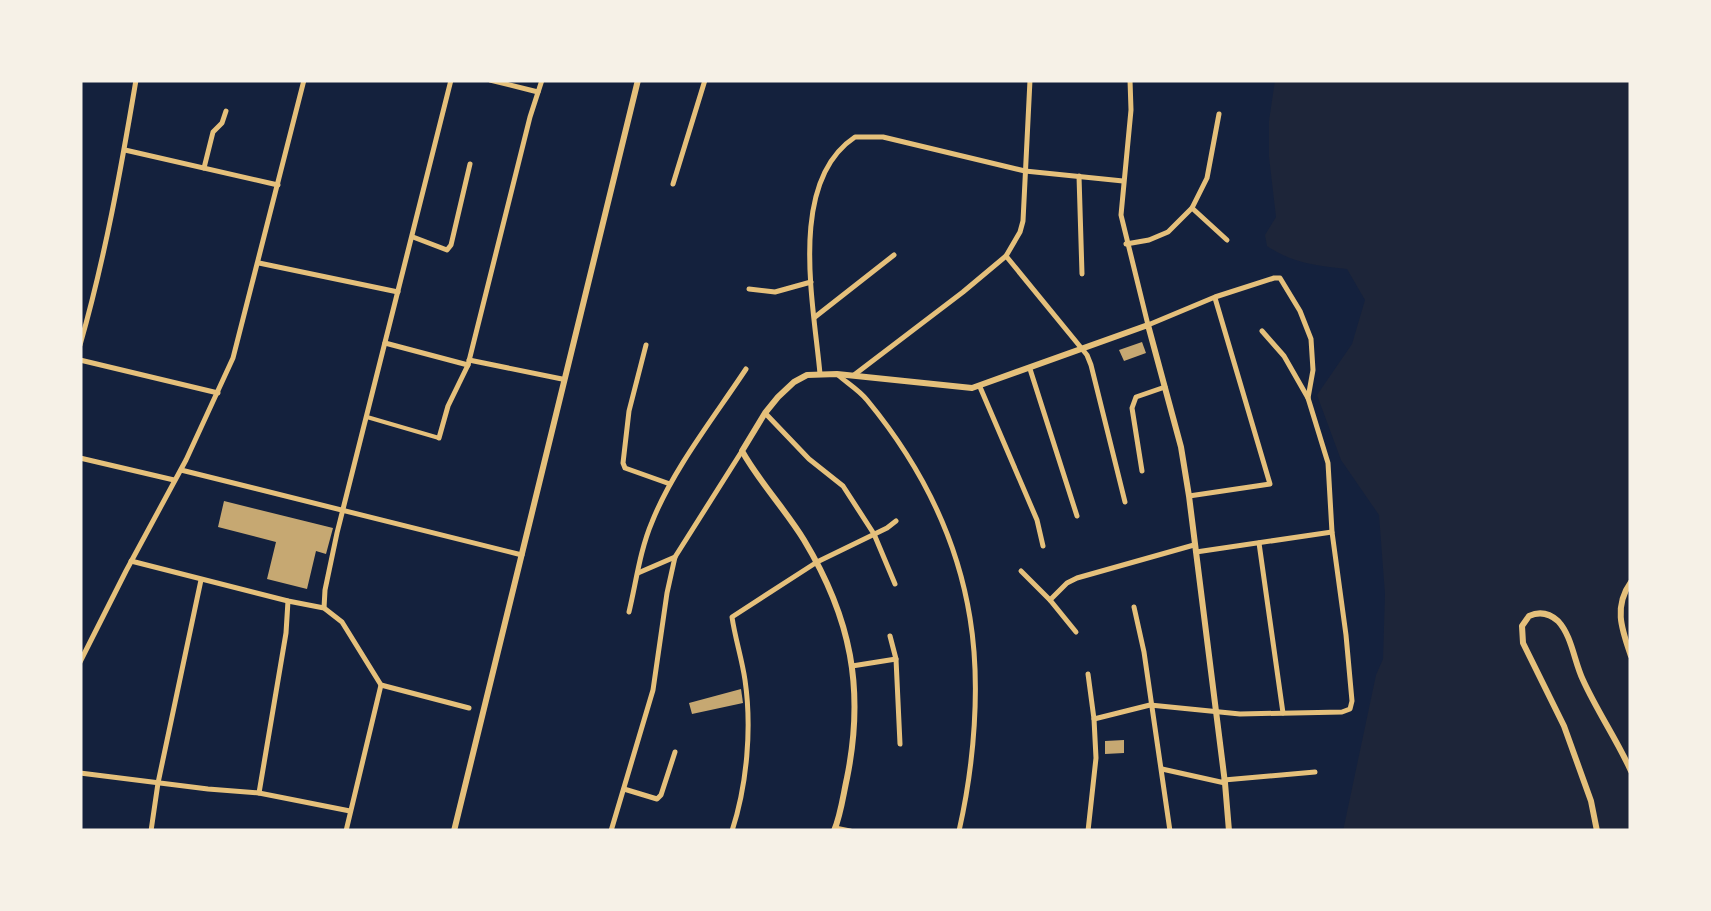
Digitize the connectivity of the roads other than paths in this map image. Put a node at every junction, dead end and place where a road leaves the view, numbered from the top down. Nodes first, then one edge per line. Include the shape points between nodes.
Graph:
1 (136, 80) edge
2 (304, 80) edge
3 (451, 80) edge
4 (490, 80) edge
5 (542, 80) edge
6 (638, 80) edge
7 (705, 80) edge
8 (1030, 80) edge
9 (1130, 80) edge
10 (538, 92) junction
11 (226, 111) dead end
12 (1219, 114) dead end
13 (124, 150) junction
14 (470, 164) dead end
15 (204, 168) junction
16 (1025, 172) junction
17 (1079, 176) junction
18 (1123, 181) junction
19 (673, 184) dead end
20 (278, 185) junction
21 (1192, 208) junction
22 (413, 237) junction
23 (1226, 240) dead end
24 (1126, 244) junction
25 (894, 255) dead end
26 (1006, 256) junction
27 (258, 262) junction
28 (1082, 274) dead end
29 (811, 282) junction
30 (749, 289) dead end
31 (398, 292) junction
32 (1215, 297) junction
33 (815, 317) junction
34 (1148, 325) junction
35 (1262, 331) dead end
36 (385, 343) junction
37 (80, 345) edge
38 (646, 345) dead end
39 (1082, 350) junction
40 (80, 360) edge
41 (468, 363) junction
42 (746, 369) dead end
43 (1030, 369) junction
44 (820, 374) junction
45 (837, 374) junction
46 (852, 377) junction
47 (864, 378) junction
48 (562, 379) dead end
49 (980, 386) junction
50 (1165, 388) junction
51 (218, 393) junction
52 (1308, 398) junction
53 (867, 399) junction
54 (764, 412) junction
55 (367, 416) junction
56 (439, 438) joint
57 (742, 451) junction
58 (80, 458) edge
59 (181, 470) junction
60 (1142, 471) dead end
61 (174, 480) junction
62 (670, 484) junction
63 (1189, 496) junction
64 (1125, 502) dead end
65 (343, 510) junction
66 (1077, 516) dead end
67 (896, 521) dead end
68 (1332, 532) junction
69 (874, 534) junction
70 (1259, 543) junction
71 (1043, 546) dead end
72 (1195, 549) junction
73 (522, 556) junction
74 (675, 557) junction
75 (131, 561) junction
76 (817, 562) junction
77 (1022, 571) dead end
78 (638, 573) junction
79 (201, 580) junction
80 (1631, 582) edge
81 (894, 584) dead end
82 (1050, 600) junction
83 (288, 602) junction
84 (1134, 607) dead end
85 (324, 608) junction
86 (629, 612) dead end
87 (1076, 632) dead end
88 (890, 636) dead end
89 (1631, 656) edge
90 (896, 659) junction
91 (80, 662) edge
92 (852, 666) junction
93 (1088, 674) dead end
94 (381, 685) junction
95 (1150, 705) junction
96 (469, 708) dead end
97 (1215, 712) junction
98 (1283, 713) junction
99 (1094, 719) junction
100 (900, 744) dead end
101 (675, 752) dead end
102 (1162, 768) junction
103 (1315, 772) dead end
104 (1631, 772) edge
105 (80, 773) edge
106 (1225, 781) junction
107 (158, 783) junction
108 (624, 789) junction
109 (258, 793) junction
110 (350, 811) junction
111 (834, 830) edge
112 (151, 831) edge
113 (346, 831) edge
114 (454, 831) edge
115 (611, 831) edge
116 (732, 831) edge
117 (850, 831) edge
118 (959, 831) edge
119 (1088, 831) edge
120 (1170, 831) edge
121 (1229, 831) edge
122 (1597, 831) edge

1 - 13 street
2 - 20 street
3 - 22 street
4 - 10 street
5 - 10 street
6 - 73 street
7 - 19 street
8 - 16 street
9 - 18 street
10 - 41 street
11 - 15 street
12 - 21 street via 1208,178
13 - 15 street
13 - 37 street
14 - 22 street via 451,245 447,250
15 - 20 street
16 - 17 street
16 - 26 street via 1020,232
16 - 29 street via 883,137 855,137 836,155 816,193
17 - 18 street
17 - 28 street
18 - 24 street
20 - 27 street
21 - 23 street
21 - 24 street via 1168,232
22 - 31 street
24 - 34 street
25 - 33 street
26 - 39 street
26 - 46 street
27 - 31 street
27 - 51 street
29 - 30 street via 775,292
29 - 33 street
31 - 36 street
32 - 34 street
32 - 52 street via 1280,278 1312,339
32 - 63 street via 1270,484
33 - 44 street
34 - 39 street
34 - 50 street
35 - 52 street
36 - 41 street
36 - 55 street
38 - 62 street via 628,411 623,463
39 - 43 street
39 - 64 street
40 - 51 street
41 - 48 street
41 - 56 street
42 - 62 street
43 - 49 street
43 - 66 street
44 - 45 street
44 - 54 street via 794,382
45 - 46 street
45 - 53 street
46 - 47 street
47 - 49 street
47 - 53 street
49 - 71 street
50 - 60 street via 1136,397 1132,408
50 - 63 street
51 - 59 street
52 - 68 street via 1328,462
53 - 118 street via 922,476 965,592 975,693
54 - 57 street
54 - 69 street via 842,486
55 - 56 street
55 - 65 street
57 - 74 street
57 - 76 street
58 - 61 street
59 - 61 street
59 - 65 street
61 - 75 street
62 - 78 street
63 - 72 street
65 - 73 street
65 - 85 street
67 - 69 street
68 - 70 street
68 - 98 street via 1350,709
69 - 76 street
69 - 81 street
70 - 72 street
70 - 98 street
72 - 82 street via 1077,578
72 - 97 street
73 - 114 street
74 - 78 street
74 - 108 street via 653,690
75 - 79 street
75 - 91 street
76 - 92 street
76 - 116 street via 732,617 745,680 747,754
77 - 82 street
78 - 86 street
79 - 83 street
79 - 107 street
80 - 89 street via 1620,609
82 - 87 street
83 - 85 street
83 - 109 street
84 - 95 street
85 - 94 street via 342,622
88 - 90 street
90 - 92 street
90 - 100 street
92 - 111 street via 855,737
93 - 99 street
94 - 96 street
94 - 110 street
95 - 97 street
95 - 99 street
95 - 102 street
97 - 98 street
97 - 106 street
99 - 119 street
101 - 108 street via 657,800
102 - 106 street
102 - 120 street
103 - 106 street
104 - 122 street via 1565,632 1554,618 1534,612 1522,626 1523,643 1564,726
105 - 107 street
106 - 121 street
107 - 109 street
107 - 112 street
108 - 115 street
109 - 110 street
110 - 113 street
111 - 117 street

